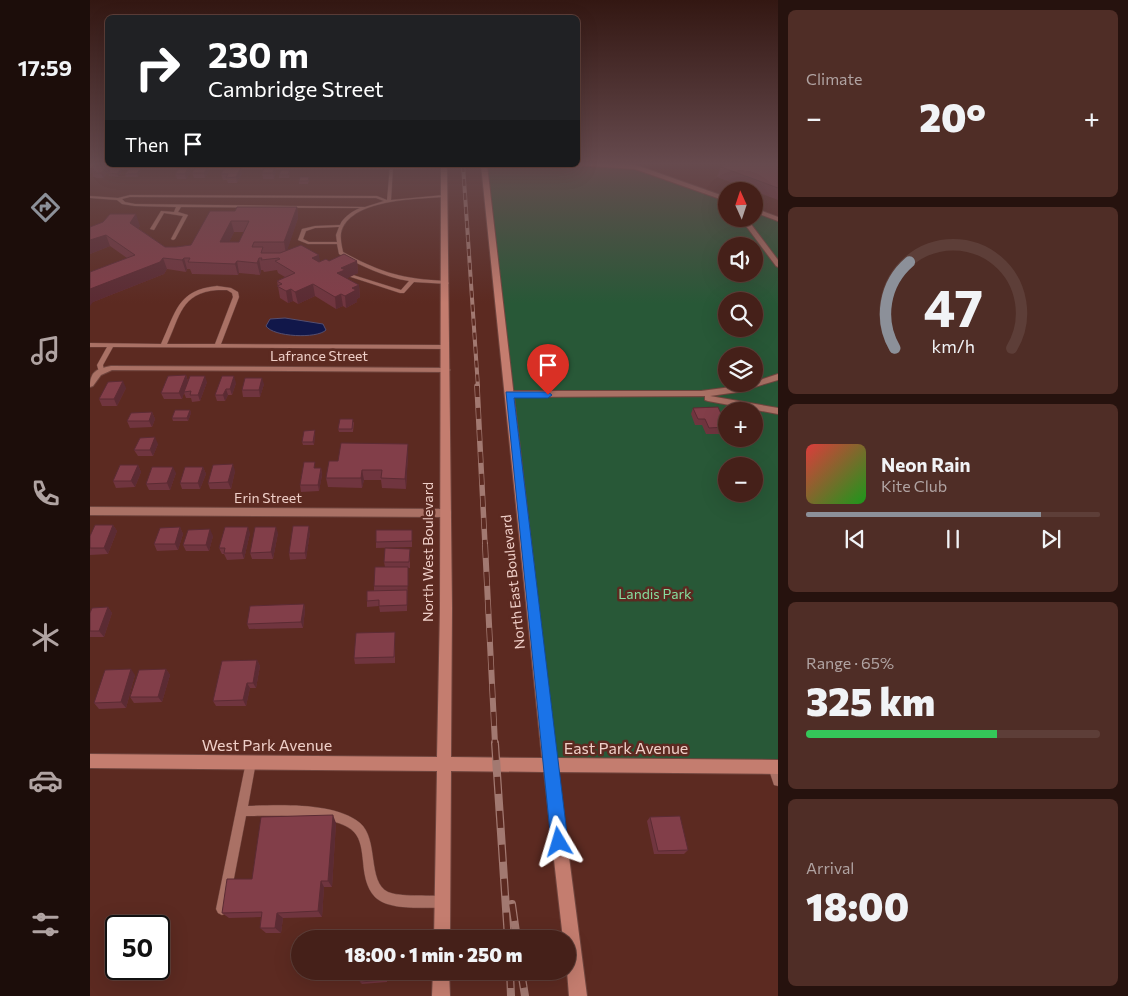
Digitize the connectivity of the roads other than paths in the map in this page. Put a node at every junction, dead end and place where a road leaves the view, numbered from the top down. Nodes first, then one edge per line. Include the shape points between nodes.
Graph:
1 (177, 209) edge
2 (225, 209) edge
3 (359, 209) edge
4 (444, 209) edge
5 (489, 209) edge
6 (174, 213) junction
7 (763, 213) edge
8 (223, 214) edge
9 (778, 219) edge
10 (340, 226) junction
11 (751, 228) edge
12 (152, 229) dead end
13 (173, 238) dead end
14 (337, 243) junction
15 (778, 265) edge
16 (372, 270) junction
17 (351, 276) edge
18 (358, 279) junction
19 (411, 282) junction
20 (446, 283) junction
21 (90, 345) edge
22 (218, 345) junction
23 (111, 346) junction
24 (163, 346) junction
25 (446, 347) junction
26 (446, 370) junction
27 (101, 371) junction
28 (778, 376) edge
29 (90, 384) edge
30 (509, 394) junction
31 (682, 395) junction
32 (778, 411) edge
33 (90, 511) edge
34 (446, 513) junction
35 (90, 761) edge
36 (251, 762) junction
37 (444, 764) junction
38 (550, 766) junction
39 (775, 766) edge
40 (778, 781) edge
41 (242, 811) junction
42 (442, 902) junction
43 (222, 909) edge
44 (442, 930) edge
45 (441, 980) edge
46 (441, 996) edge
47 (578, 996) edge

1 - 6 lane
2 - 8 lane
3 - 10 lane
4 - 20 main road, North West Boulevard
5 - 30 main road, North East Boulevard
6 - 12 lane via 163,212
6 - 13 lane via 186,215
7 - 9 street
10 - 14 lane
10 - 14 lane via 309,227 300,240 308,244
11 - 15 street
14 - 16 lane via 339,255
16 - 18 lane
16 - 19 lane
17 - 18 lane
18 - 19 lane via 402,292
19 - 20 lane
20 - 25 main road, North West Boulevard
21 - 23 lane
22 - 24 lane
22 - 24 lane via 236,297 232,289 212,288 192,293 183,304
22 - 25 lane
23 - 24 lane
23 - 27 lane via 100,365
25 - 26 main road, North West Boulevard
26 - 27 street, Lafrance Street via 111,368
26 - 34 main road, North West Boulevard
27 - 29 street
28 - 31 street via 738,389
30 - 31 street
30 - 38 main road, North East Boulevard
31 - 32 street
33 - 34 street, Erin Street
34 - 37 main road, North West Boulevard
35 - 36 main road, West Park Avenue
36 - 37 main road, West Park Avenue
36 - 41 lane
37 - 38 main road, East Park Avenue
37 - 42 main road, North West Boulevard
38 - 39 main road, East Park Avenue
38 - 47 main road, North East Boulevard
39 - 40 lane
41 - 42 lane via 305,812 342,820 357,828 365,842 376,891 386,898
41 - 43 lane
42 - 44 main road, North West Boulevard
45 - 46 main road

